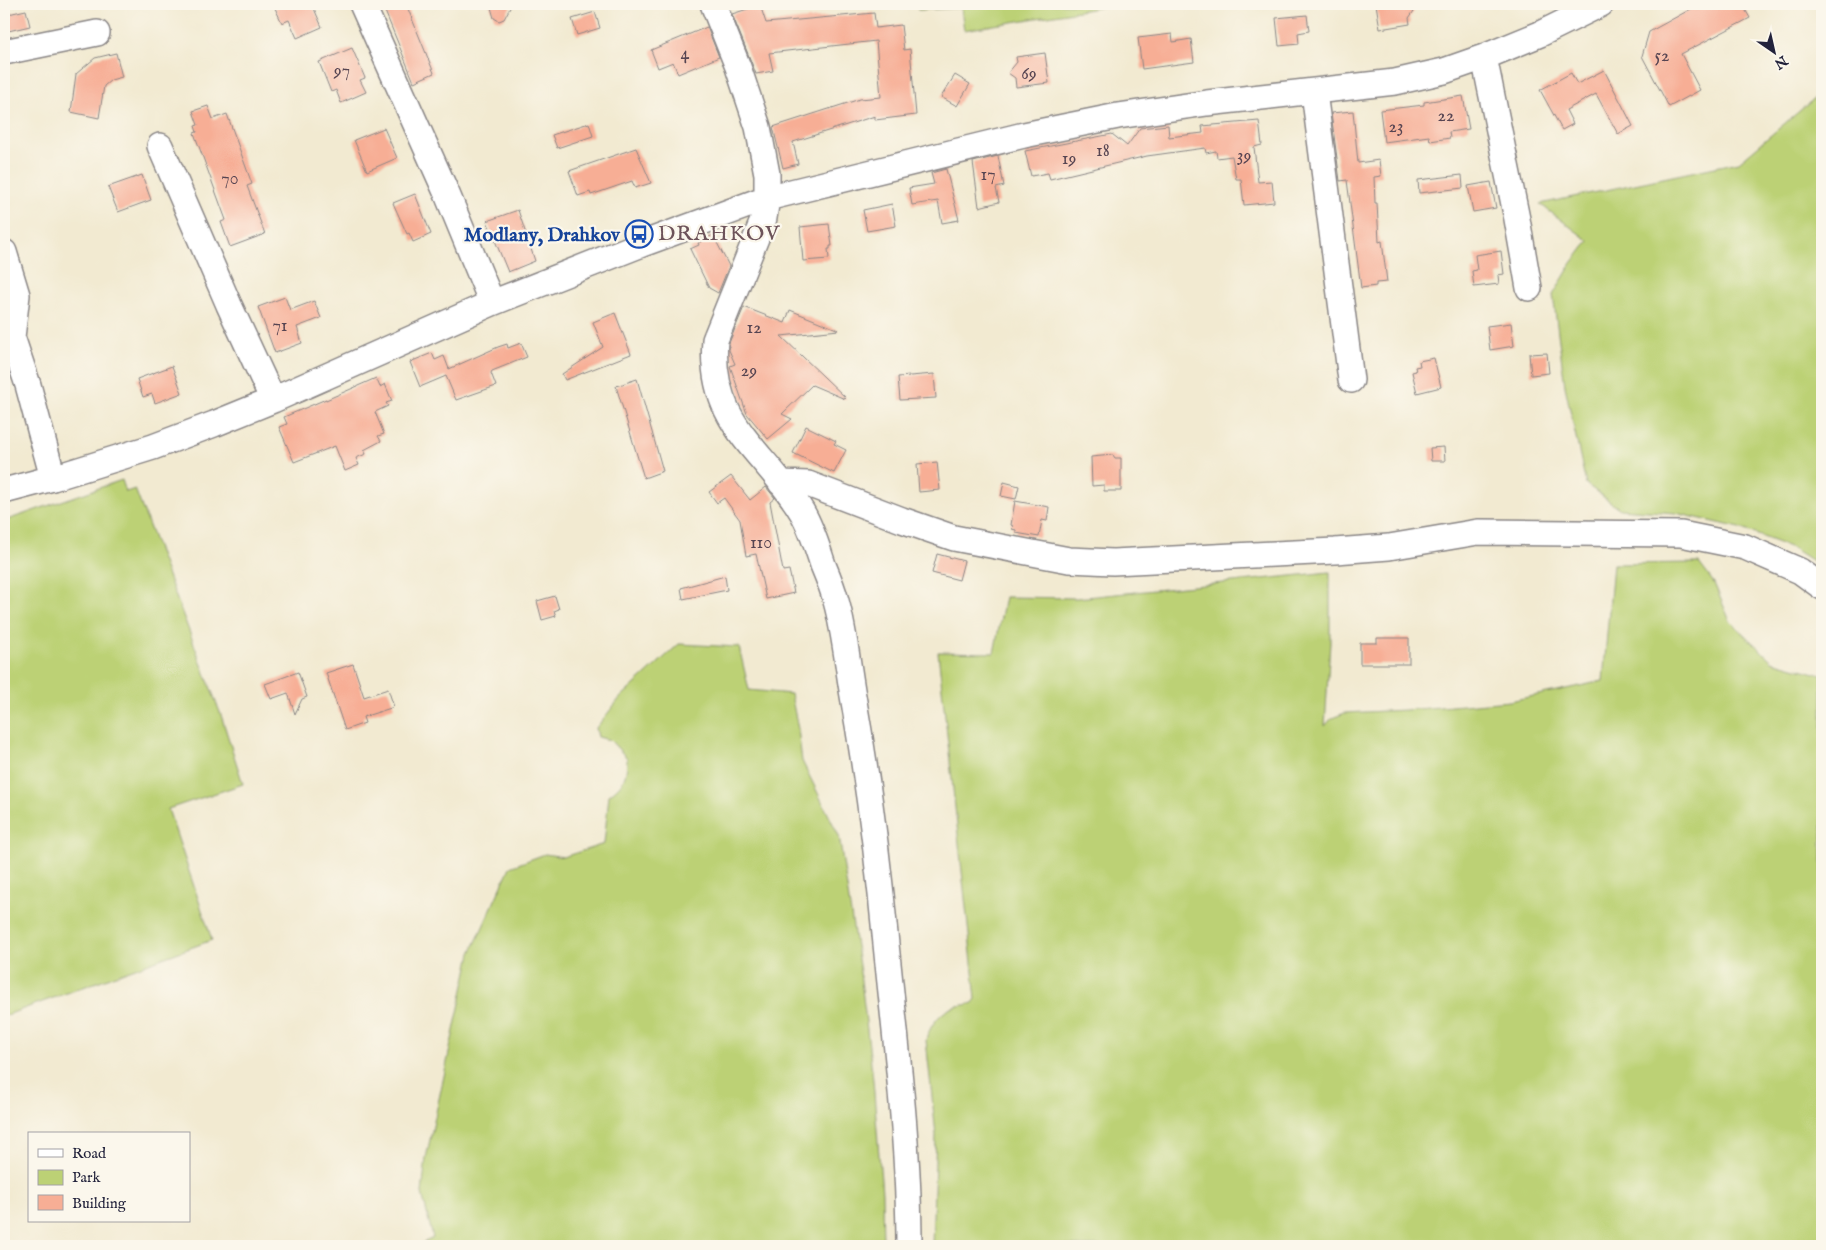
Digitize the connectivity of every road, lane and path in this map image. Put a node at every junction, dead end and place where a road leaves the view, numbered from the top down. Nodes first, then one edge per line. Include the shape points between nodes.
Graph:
1 (362, 4) edge
2 (713, 4) edge
3 (1601, 4) edge
4 (97, 33) dead end
5 (4, 52) edge
6 (1484, 57) junction
7 (1314, 92) junction
8 (160, 146) dead end
9 (767, 198) junction
10 (4, 252) edge
11 (1529, 288) dead end
12 (492, 303) junction
13 (1351, 380) dead end
14 (273, 400) junction
15 (54, 478) junction
16 (781, 483) junction
17 (4, 491) edge
18 (1822, 587) edge
19 (909, 1246) edge

1 - 12 street
2 - 9 street via 758,127 767,174
3 - 6 street
4 - 5 street
6 - 7 street via 1444,71 1395,82
6 - 11 street
7 - 9 street via 1118,116 1024,134
7 - 13 street
8 - 14 street
9 - 12 street
9 - 16 street via 764,218 715,340 714,358 715,376 734,424
10 - 15 street via 17,295 12,337
12 - 14 street
14 - 15 street via 153,447
15 - 17 street
16 - 18 street via 808,484 954,538 1069,560 1112,562 1335,551 1389,547 1478,532 1681,534 1745,547 1800,572
16 - 19 street via 811,528 836,601 866,772 903,1105

